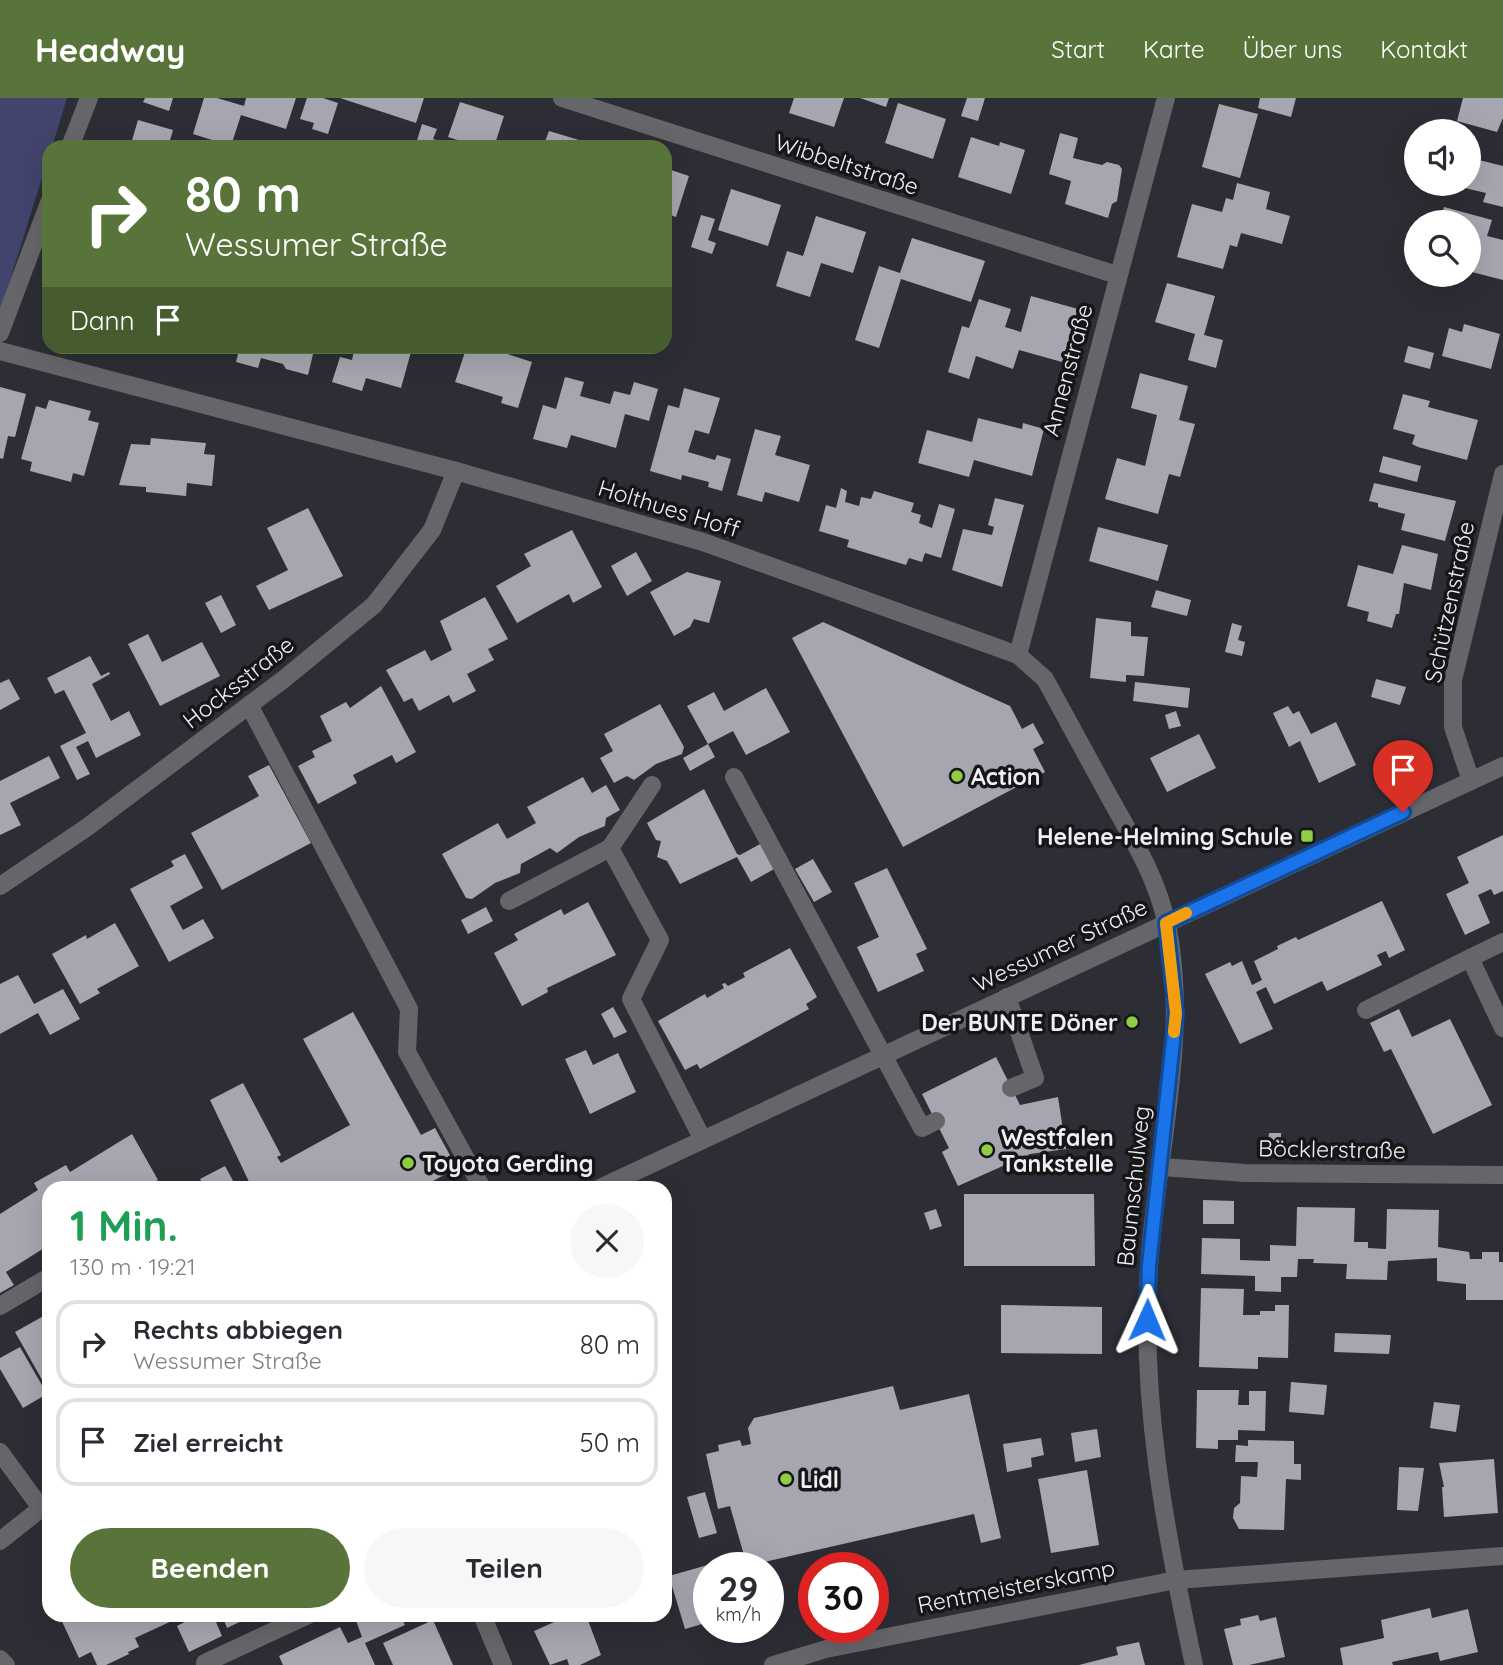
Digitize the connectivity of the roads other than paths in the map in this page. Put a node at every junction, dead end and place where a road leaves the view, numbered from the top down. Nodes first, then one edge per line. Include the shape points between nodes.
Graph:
1 (89, 98) edge
2 (562, 98) edge
3 (1166, 98) edge
4 (73, 140) edge
5 (42, 221) edge
6 (1117, 275) junction
7 (0, 332) edge
8 (0, 351) edge
9 (456, 471) junction
10 (1503, 474) edge
11 (1018, 655) junction
12 (249, 705) junction
13 (1503, 766) edge
14 (734, 777) dead end
15 (1471, 780) junction
16 (652, 785) dead end
17 (610, 848) junction
18 (0, 887) edge
19 (509, 901) dead end
20 (1166, 923) junction
21 (1503, 942) edge
22 (1470, 958) junction
23 (1007, 997) junction
24 (1366, 1010) dead end
25 (1503, 1028) edge
26 (884, 1055) junction
27 (1011, 1088) dead end
28 (936, 1121) dead end
29 (703, 1140) junction
30 (1161, 1167) junction
31 (1503, 1175) edge
32 (478, 1181) edge
33 (615, 1181) edge
34 (42, 1281) edge
35 (0, 1306) edge
36 (0, 1452) edge
37 (42, 1501) edge
38 (42, 1507) edge
39 (0, 1541) edge
40 (1503, 1556) edge
41 (1176, 1580) junction
42 (293, 1622) edge
43 (485, 1622) edge
44 (827, 1657) edge
45 (0, 1659) edge
46 (205, 1663) dead end
47 (6, 1665) edge
48 (503, 1665) edge
49 (773, 1665) edge
50 (1194, 1665) edge

1 - 4 street
2 - 6 street, Wibbeltstraße
3 - 6 street, Annenstraße
5 - 7 street
6 - 11 street, Annenstraße
8 - 9 street, Holthues Hoff
9 - 11 street, Holthues Hoff via 703,542
9 - 12 street, Hocksstraße via 432,530 374,605
10 - 15 street, Schützenstraße via 1453,680 1453,727
11 - 20 street, Holthues Hoff via 1045,679 1154,877
12 - 18 street, Hocksstraße
12 - 32 street via 409,1009 407,1052
13 - 15 street, Wessumer Straße
14 - 26 street
15 - 20 street, Wessumer Straße
16 - 17 street
17 - 19 street
17 - 29 street via 660,940 631,999
20 - 23 street, Wessumer Straße
20 - 30 street, Baumschulweg via 1176,1013
21 - 22 street
22 - 24 street
22 - 25 street
23 - 26 street, Wessumer Straße
23 - 27 street via 1035,1078
26 - 28 street via 922,1128
26 - 29 street, Wessumer Straße
29 - 33 street, Wessumer Straße
30 - 31 street, Böcklerstraße via 1245,1173
30 - 41 street, Baumschulweg via 1149,1265 1146,1348
34 - 35 street
36 - 37 street
38 - 39 street
40 - 41 street, Rentmeisterskamp
41 - 44 street, Rentmeisterskamp
41 - 50 street
42 - 46 street
43 - 48 street
44 - 49 street, Rentmeisterskamp
45 - 47 street

